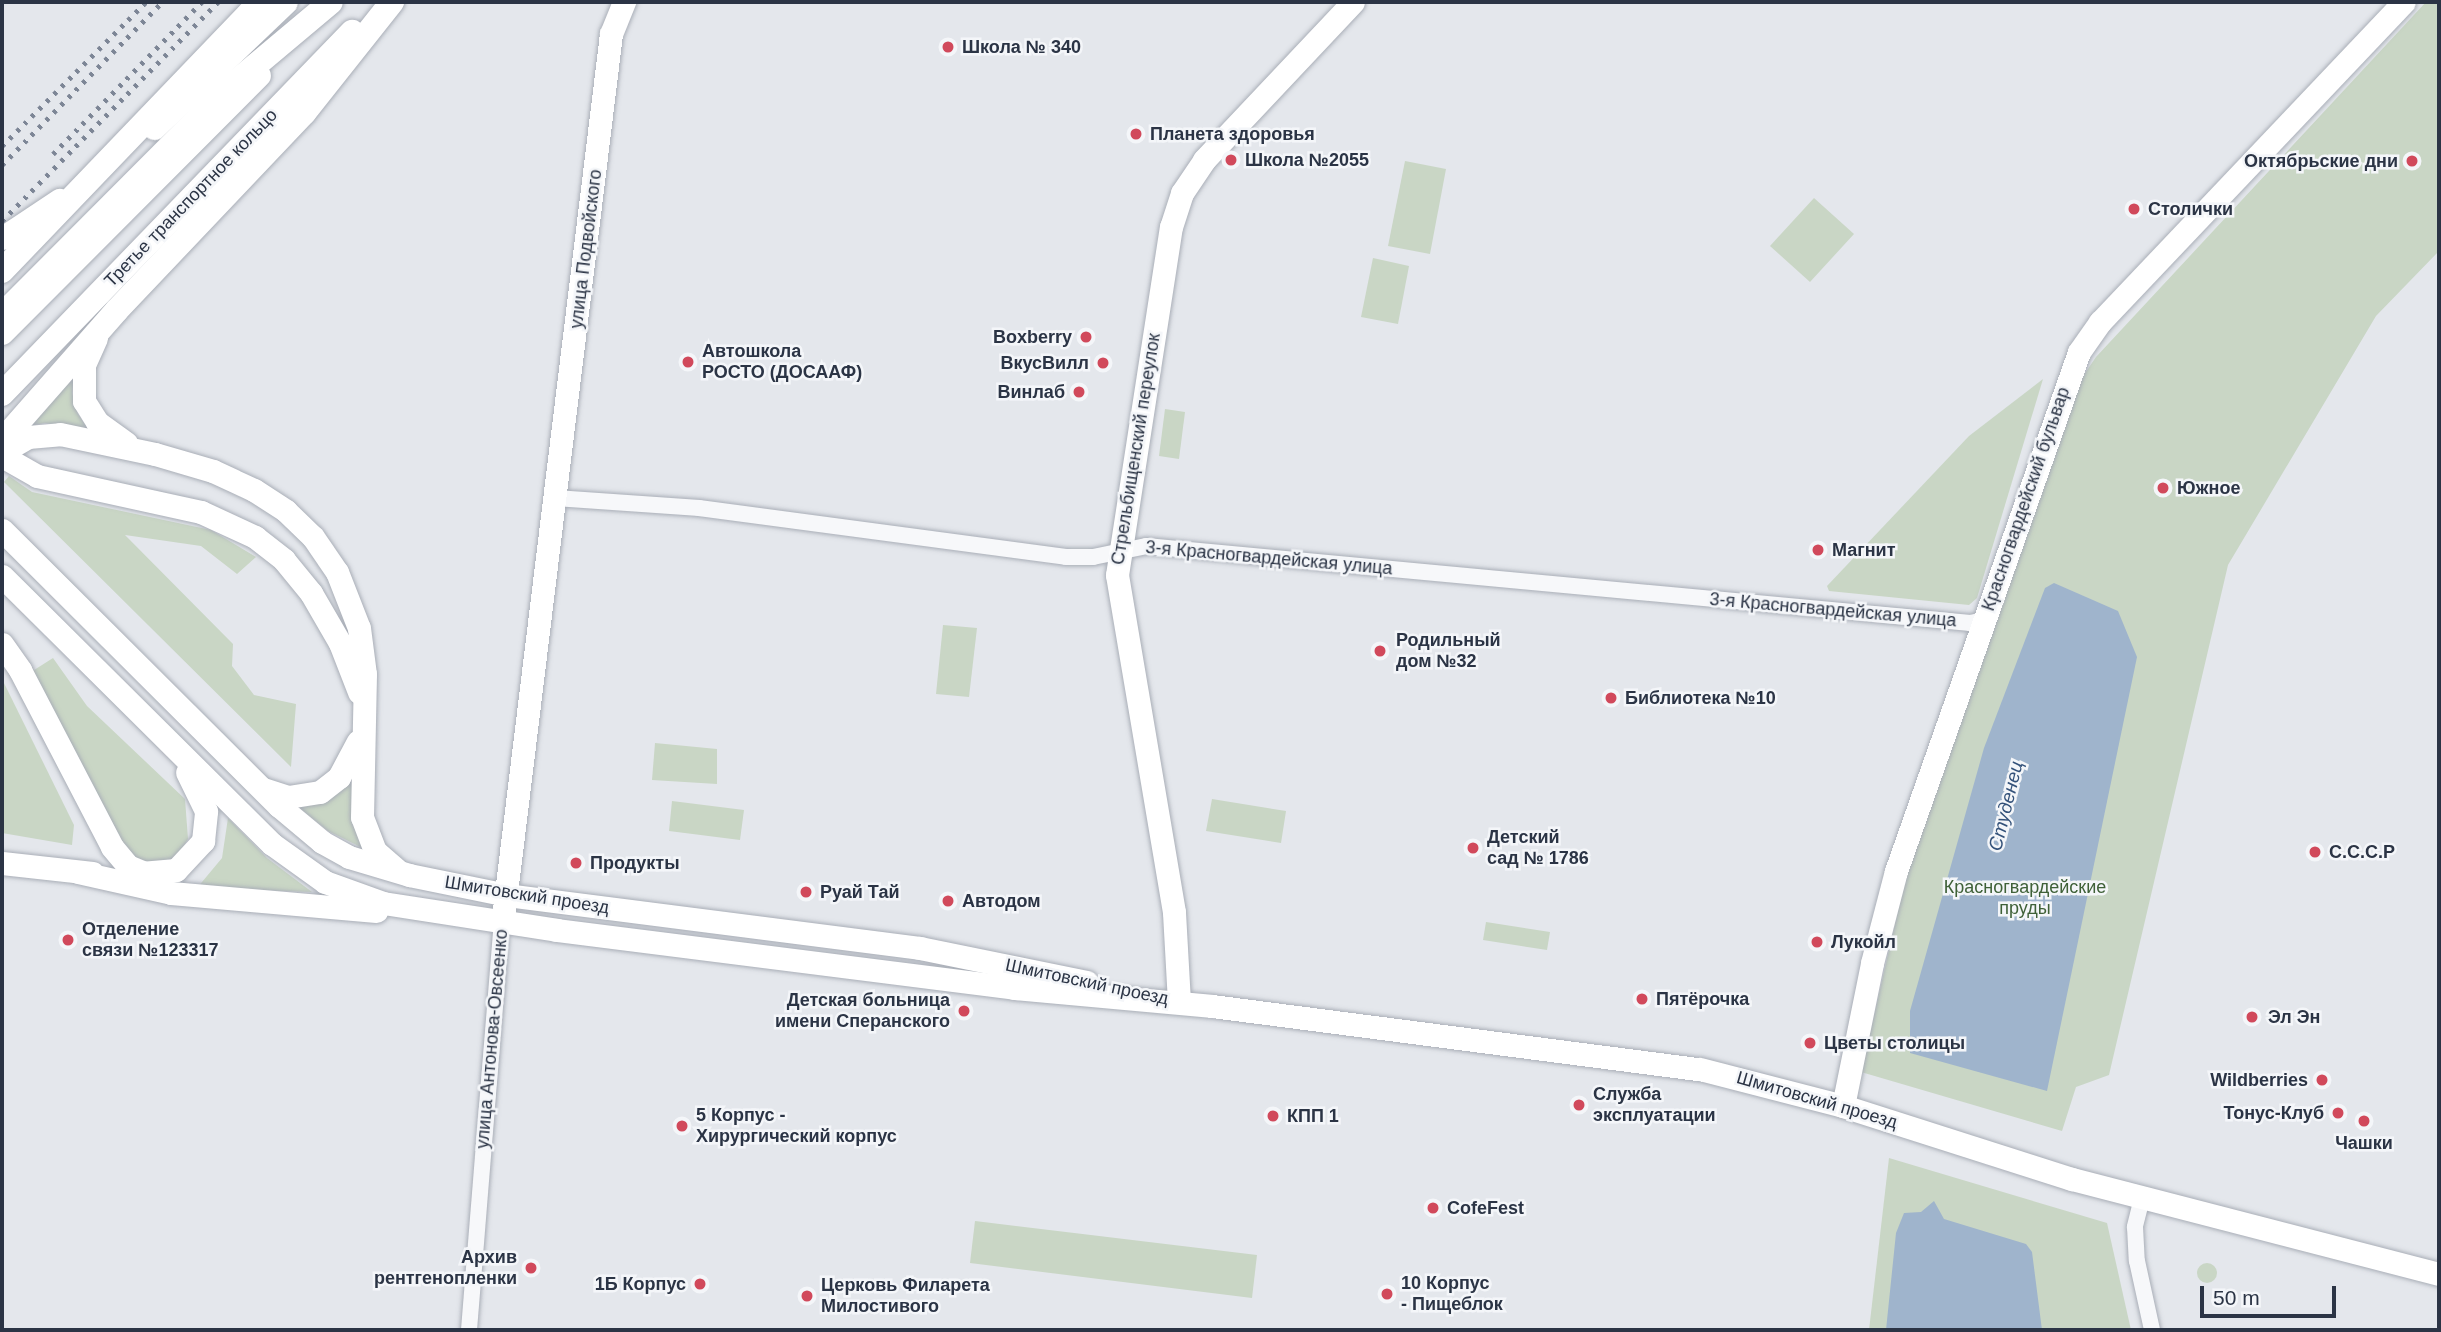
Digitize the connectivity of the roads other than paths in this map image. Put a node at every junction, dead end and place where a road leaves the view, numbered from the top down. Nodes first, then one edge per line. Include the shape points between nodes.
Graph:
1 (260, 2) edge
2 (286, 2) edge
3 (380, 2) edge
4 (392, 2) edge
5 (624, 2) edge
6 (1353, 2) edge
7 (2394, 5) edge
8 (325, 9) edge
9 (139, 128) junction
10 (2, 239) edge
11 (2, 271) edge
12 (2, 282) edge
13 (117, 310) junction
14 (2, 315) edge
15 (2, 333) edge
16 (2, 394) edge
17 (25, 429) junction
18 (2, 441) edge
19 (2, 454) edge
20 (155, 454) junction
21 (556, 498) junction
22 (2, 530) edge
23 (1120, 549) junction
24 (2, 576) edge
25 (1984, 620) junction
26 (2, 645) edge
27 (361, 722) junction
28 (174, 748) junction
29 (257, 785) junction
30 (2, 863) edge
31 (78, 872) junction
32 (153, 875) junction
33 (409, 875) junction
34 (506, 895) junction
35 (502, 922) junction
36 (1180, 1002) junction
37 (1843, 1106) junction
38 (2142, 1198) junction
39 (2439, 1275) edge
40 (469, 1330) edge
41 (2152, 1330) edge

1 - 9 main road
2 - 12 main road
3 - 16 main road, Третье транспортное кольцо
4 - 13 main road via 304,113
5 - 21 main road, улица Подвойского via 611,34
6 - 23 main road, Стрельбищенский переулок via 1225,136 1182,193 1171,227
7 - 25 main road, Красногвардейский бульвар via 2100,321 2079,352
8 - 14 main road via 225,91
8 - 15 main road
9 - 10 main road via 41,215
9 - 11 main road
13 - 17 main road
13 - 20 main road via 84,365 84,401 106,430
17 - 18 main road
17 - 19 main road
17 - 20 main road
19 - 27 main road via 49,480 201,512 262,541 298,576 327,618 351,669
20 - 27 main road via 213,471 254,490 286,511 313,537 342,582 359,628 364,659
21 - 23 street, 3-я Красногвардейская улица via 699,509 1066,556 1093,557
21 - 34 main road, улица Антонова-Овсеенко
22 - 29 main road, Шмитовский проезд
23 - 25 street, 3-я Красногвардейская улица via 1146,546
23 - 36 main road, Стрельбищенский переулок via 1118,585 1174,912
24 - 28 main road, Шмитовский проезд
25 - 37 main road, Красногвардейский бульвар via 1896,872
26 - 32 main road via 20,670 112,847 128,866
27 - 29 main road via 345,769 320,792 288,797
27 - 33 main road via 360,804 365,828 382,859
28 - 32 main road via 202,798 206,831 184,865
28 - 35 main road, Шмитовский проезд via 272,844 325,881 383,902
29 - 33 main road, Шмитовский проезд via 330,847
30 - 31 main road
31 - 32 main road
31 - 35 main road via 183,895
33 - 34 main road, Шмитовский проезд
34 - 35 main road, улица Антонова-Овсеенко
34 - 36 main road, Шмитовский проезд via 920,948
35 - 36 main road, Шмитовский проезд via 1015,988
35 - 40 street, улица Антонова-Овсеенко
36 - 37 main road, Шмитовский проезд via 1700,1069
37 - 38 main road, Шмитовский проезд
38 - 39 main road, Шмитовский проезд
38 - 41 street via 2134,1227

